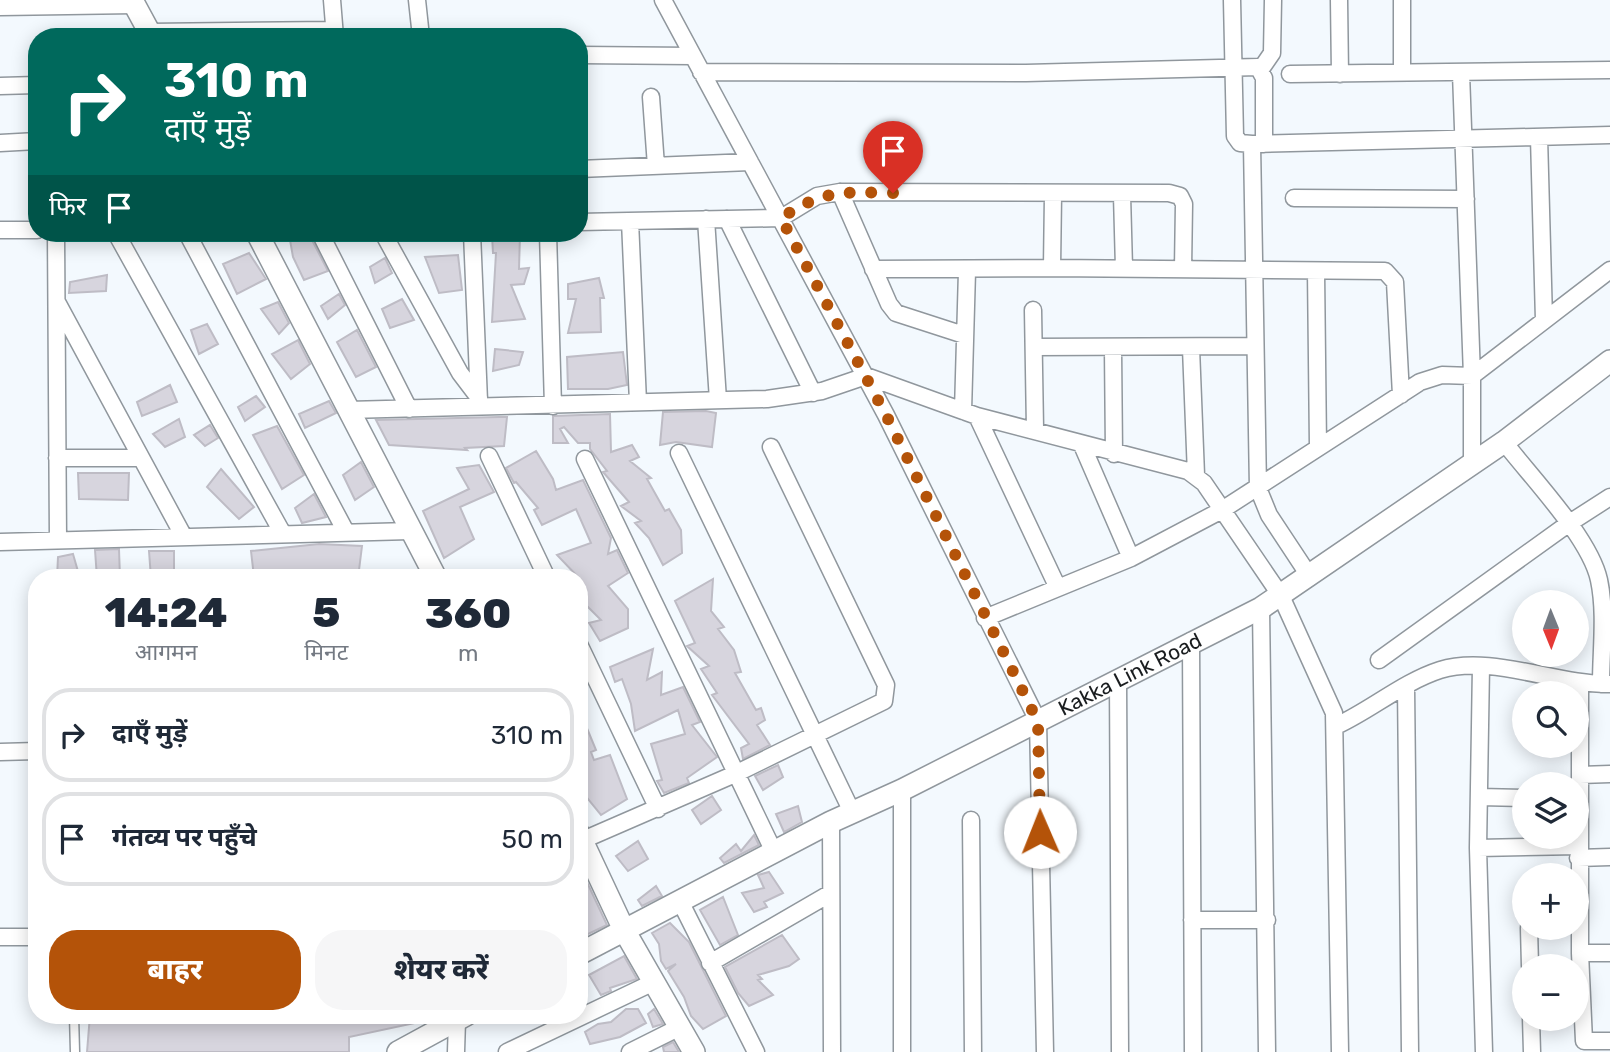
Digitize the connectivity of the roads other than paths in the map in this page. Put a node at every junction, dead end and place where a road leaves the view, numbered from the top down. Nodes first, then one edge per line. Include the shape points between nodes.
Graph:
1 (332, 0) edge
2 (417, 0) edge
3 (663, 0) edge
4 (1232, 0) edge
5 (1273, 0) edge
6 (1339, 0) edge
7 (1402, 0) edge
8 (133, 2) edge
9 (0, 7) edge
10 (148, 28) edge
11 (335, 28) edge
12 (420, 28) edge
13 (588, 55) edge
14 (692, 56) junction
15 (1232, 68) junction
16 (1261, 69) junction
17 (1610, 70) edge
18 (701, 72) junction
19 (1402, 73) junction
20 (1461, 73) junction
21 (1290, 74) dead end
22 (1340, 74) junction
23 (28, 85) edge
24 (0, 86) edge
25 (651, 97) dead end
26 (1610, 135) edge
27 (1539, 137) junction
28 (1462, 139) junction
29 (28, 141) edge
30 (0, 143) edge
31 (1258, 144) junction
32 (750, 162) junction
33 (656, 166) junction
34 (588, 169) edge
35 (840, 192) junction
36 (1053, 195) junction
37 (1122, 195) junction
38 (1294, 198) dead end
39 (1466, 199) junction
40 (781, 218) junction
41 (706, 219) junction
42 (727, 219) junction
43 (630, 221) junction
44 (588, 222) edge
45 (0, 230) edge
46 (28, 230) edge
47 (56, 242) edge
48 (121, 242) edge
49 (192, 242) edge
50 (262, 242) edge
51 (325, 242) edge
52 (388, 242) edge
53 (472, 242) edge
54 (548, 242) edge
55 (1052, 268) junction
56 (1124, 268) junction
57 (873, 269) junction
58 (1183, 269) junction
59 (1253, 269) junction
60 (1610, 270) edge
61 (967, 271) junction
62 (1316, 271) junction
63 (55, 299) junction
64 (1033, 310) dead end
65 (1544, 320) junction
66 (964, 335) junction
67 (1255, 346) junction
68 (1034, 347) junction
69 (1191, 348) junction
70 (1114, 349) junction
71 (1610, 361) edge
72 (866, 376) junction
73 (1472, 376) junction
74 (813, 393) junction
75 (1401, 395) junction
76 (718, 400) junction
77 (638, 402) junction
78 (479, 403) junction
79 (553, 406) junction
80 (409, 409) junction
81 (348, 410) junction
82 (970, 413) junction
83 (1035, 429) junction
84 (1504, 442) junction
85 (1082, 445) junction
86 (771, 447) dead end
87 (1318, 447) junction
88 (679, 453) dead end
89 (1114, 454) junction
90 (489, 456) dead end
91 (57, 458) junction
92 (139, 458) junction
93 (585, 459) dead end
94 (1472, 463) junction
95 (1196, 475) junction
96 (1258, 488) junction
97 (1610, 497) edge
98 (1222, 510) junction
99 (1568, 524) junction
100 (410, 531) junction
101 (346, 532) junction
102 (283, 534) junction
103 (184, 537) junction
104 (58, 540) junction
105 (0, 542) edge
106 (1131, 558) junction
107 (431, 569) edge
108 (543, 569) edge
109 (1310, 577) junction
110 (1057, 586) junction
111 (1281, 596) junction
112 (1261, 608) junction
113 (985, 618) junction
114 (1191, 641) junction
115 (1379, 660) dead end
116 (588, 663) edge
117 (1481, 666) junction
118 (1118, 680) junction
119 (1564, 681) edge
120 (1605, 684) edge
121 (1406, 686) junction
122 (1038, 722) junction
123 (1336, 726) junction
124 (814, 735) junction
125 (28, 751) edge
126 (0, 752) edge
127 (735, 774) junction
128 (1610, 774) edge
129 (1589, 775) edge
130 (902, 790) junction
131 (1479, 797) junction
132 (1512, 798) edge
133 (658, 809) junction
134 (852, 812) junction
135 (971, 820) dead end
136 (831, 822) junction
137 (588, 834) edge
138 (1478, 848) junction
139 (1579, 849) edge
140 (588, 852) edge
141 (774, 852) junction
142 (1579, 852) junction
143 (1610, 857) edge
144 (831, 893) junction
145 (680, 901) junction
146 (1192, 920) junction
147 (1267, 920) junction
148 (624, 930) junction
149 (0, 937) edge
150 (28, 937) edge
151 (588, 949) edge
152 (1580, 953) junction
153 (1610, 953) edge
154 (710, 963) junction
155 (654, 982) junction
156 (588, 1013) edge
157 (74, 1024) edge
158 (451, 1024) edge
159 (461, 1024) edge
160 (566, 1024) edge
161 (680, 1027) junction
162 (1531, 1031) edge
163 (1610, 1041) edge
164 (1584, 1047) edge
165 (633, 1051) edge
166 (75, 1052) edge
167 (397, 1052) edge
168 (456, 1052) edge
169 (507, 1052) edge
170 (694, 1052) edge
171 (756, 1052) edge
172 (832, 1052) edge
173 (902, 1052) edge
174 (973, 1052) edge
175 (1045, 1052) edge
176 (1119, 1052) edge
177 (1193, 1052) edge
178 (1268, 1052) edge
179 (1340, 1052) edge
180 (1410, 1052) edge
181 (1484, 1052) edge
182 (1532, 1052) edge

1 - 11 street
2 - 12 street
3 - 14 street
4 - 15 street
5 - 16 street via 1272,53
6 - 22 street
7 - 19 street
8 - 9 street
8 - 10 street
13 - 14 street
14 - 18 street
15 - 16 street
15 - 18 street via 1026,74
15 - 31 street via 1235,136 1240,143
16 - 31 street
17 - 20 street
18 - 32 street
19 - 20 street
19 - 22 street
20 - 28 street
21 - 22 street
23 - 24 street
25 - 33 street
26 - 27 street
27 - 28 street
27 - 65 street
28 - 31 street
28 - 39 street
29 - 30 street
31 - 59 street
32 - 33 street
32 - 40 street
33 - 34 street
35 - 36 street
35 - 40 street via 817,196
35 - 57 street
36 - 37 street
36 - 55 street
37 - 56 street
37 - 58 street via 1169,193 1182,200
38 - 39 street
39 - 73 street
40 - 42 street
40 - 72 street
41 - 42 street
41 - 43 street
41 - 76 street
42 - 74 street
43 - 44 street
43 - 77 street
45 - 46 street
47 - 63 street
48 - 102 street
49 - 101 street
50 - 81 street
51 - 80 street
52 - 78 street
53 - 78 street
54 - 79 street
55 - 56 street
55 - 61 street
56 - 58 street
57 - 61 street
57 - 66 street via 896,313
58 - 59 street
59 - 62 street
59 - 67 street
60 - 65 street
61 - 66 street
62 - 75 street via 1385,271 1393,277
62 - 87 street
63 - 91 street
63 - 92 street
64 - 68 street
65 - 73 street
66 - 82 street
67 - 69 street
67 - 96 street
68 - 70 street
68 - 83 street
69 - 70 street
69 - 95 street
70 - 89 street
71 - 84 street, Kakka Link Road
72 - 74 street
72 - 82 street
72 - 113 street
73 - 75 street via 1436,376
73 - 94 street
74 - 76 street
75 - 87 street
76 - 77 street
77 - 79 street
78 - 79 street
78 - 80 street
80 - 81 street
81 - 100 street
82 - 83 street
82 - 110 street
83 - 85 street
84 - 94 street, Kakka Link Road
84 - 99 street
85 - 89 street
85 - 106 street
86 - 124 street via 887,689 884,701
87 - 96 street
88 - 124 street
89 - 95 street
90 - 108 street
91 - 92 street
91 - 104 street
92 - 103 street
93 - 127 street
94 - 109 street, Kakka Link Road
95 - 98 street
96 - 98 street
96 - 109 street via 1269,515
97 - 99 street
98 - 106 street
98 - 111 street
99 - 115 street
99 - 120 street via 1588,552 1600,582
100 - 101 street
100 - 107 street
101 - 102 street
102 - 103 street
103 - 104 street
104 - 105 street
106 - 110 street
109 - 111 street, Kakka Link Road
110 - 113 street
111 - 112 street, Kakka Link Road
111 - 123 street
112 - 114 street, Kakka Link Road
112 - 147 street
113 - 122 street
114 - 118 street, Kakka Link Road
114 - 146 street
116 - 133 street
117 - 119 street
117 - 121 street via 1439,670
117 - 131 street
118 - 122 street, Kakka Link Road
118 - 176 street
121 - 123 street
121 - 180 street
122 - 130 street, Kakka Link Road
122 - 175 street
123 - 179 street
124 - 127 street
124 - 134 street
125 - 126 street
127 - 133 street
127 - 141 street
128 - 129 street
130 - 134 street, Kakka Link Road
130 - 173 street
131 - 132 street
131 - 138 street
133 - 137 street
134 - 136 street, Kakka Link Road
135 - 174 street
136 - 141 street, Kakka Link Road
136 - 144 street
138 - 142 street
138 - 181 street
139 - 142 street
140 - 148 street
141 - 145 street, Kakka Link Road
142 - 143 street
142 - 152 street
144 - 154 street
144 - 172 street
145 - 148 street, Kakka Link Road
145 - 154 street
146 - 147 street
146 - 177 street
147 - 178 street
148 - 151 street, Kakka Link Road
148 - 155 street
149 - 150 street
152 - 153 street
152 - 164 street
154 - 171 street
155 - 156 street
155 - 161 street
157 - 166 lane
158 - 167 street
159 - 168 street
160 - 169 street
161 - 165 street
161 - 170 street
162 - 182 street
163 - 164 street

